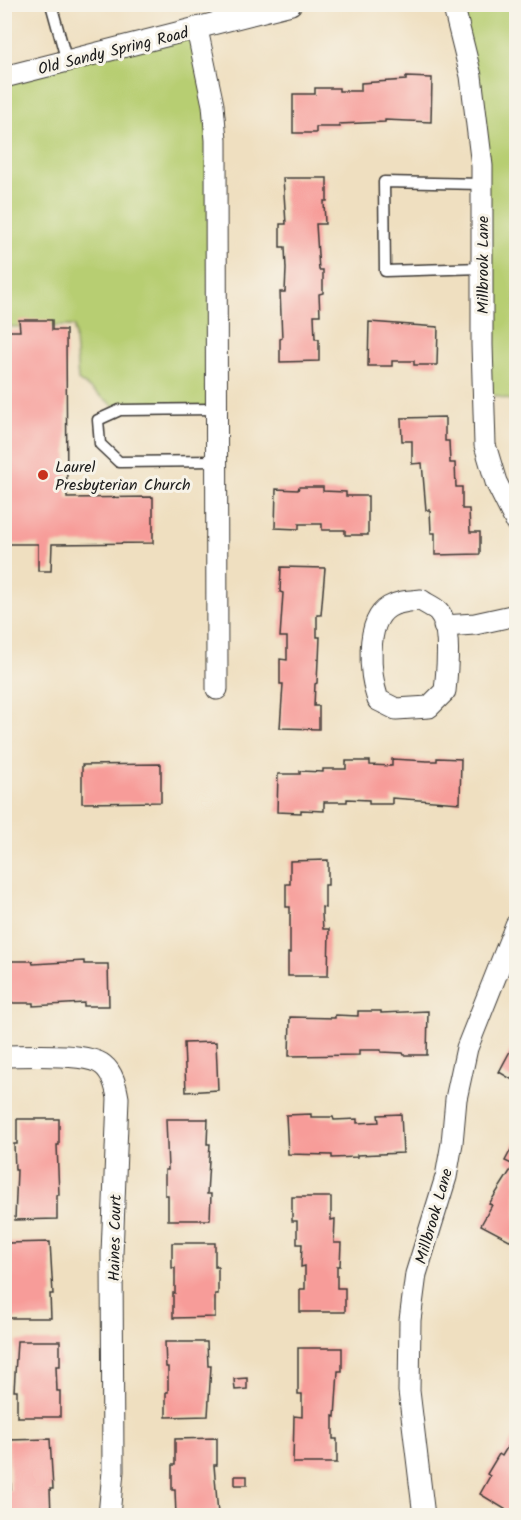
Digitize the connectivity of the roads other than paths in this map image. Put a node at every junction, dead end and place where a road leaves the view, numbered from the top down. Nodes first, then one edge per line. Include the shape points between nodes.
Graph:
1 (51, 4) edge
2 (291, 4) edge
3 (453, 4) edge
4 (197, 29) junction
5 (67, 62) junction
6 (4, 77) edge
7 (482, 184) junction
8 (482, 268) junction
9 (216, 409) junction
10 (216, 461) junction
11 (516, 522) edge
12 (516, 615) edge
13 (444, 626) junction
14 (217, 689) dead end
15 (516, 925) edge
16 (4, 1056) edge
17 (109, 1515) edge
18 (424, 1515) edge

1 - 5 lane
2 - 4 street, Old Sandy Spring Road
3 - 7 street, Millbrook Lane via 471,76
4 - 5 street, Old Sandy Spring Road
4 - 9 street via 216,140
5 - 6 street, Old Sandy Spring Road
7 - 8 street, Millbrook Lane
7 - 8 lane via 384,182 385,271
8 - 11 street, Millbrook Lane via 486,445 496,482
9 - 10 street
9 - 10 lane via 120,410 98,420 100,444 119,462
10 - 14 street
12 - 13 street
13 - 13 street via 439,612 422,600 404,601 380,616 371,647 378,700 396,709 429,707 445,691
15 - 18 street, Millbrook Lane via 467,1048 446,1177 416,1274 410,1320 409,1391
16 - 17 street, Haines Court via 71,1056 92,1060 102,1063 115,1083 118,1098 112,1254 113,1471

